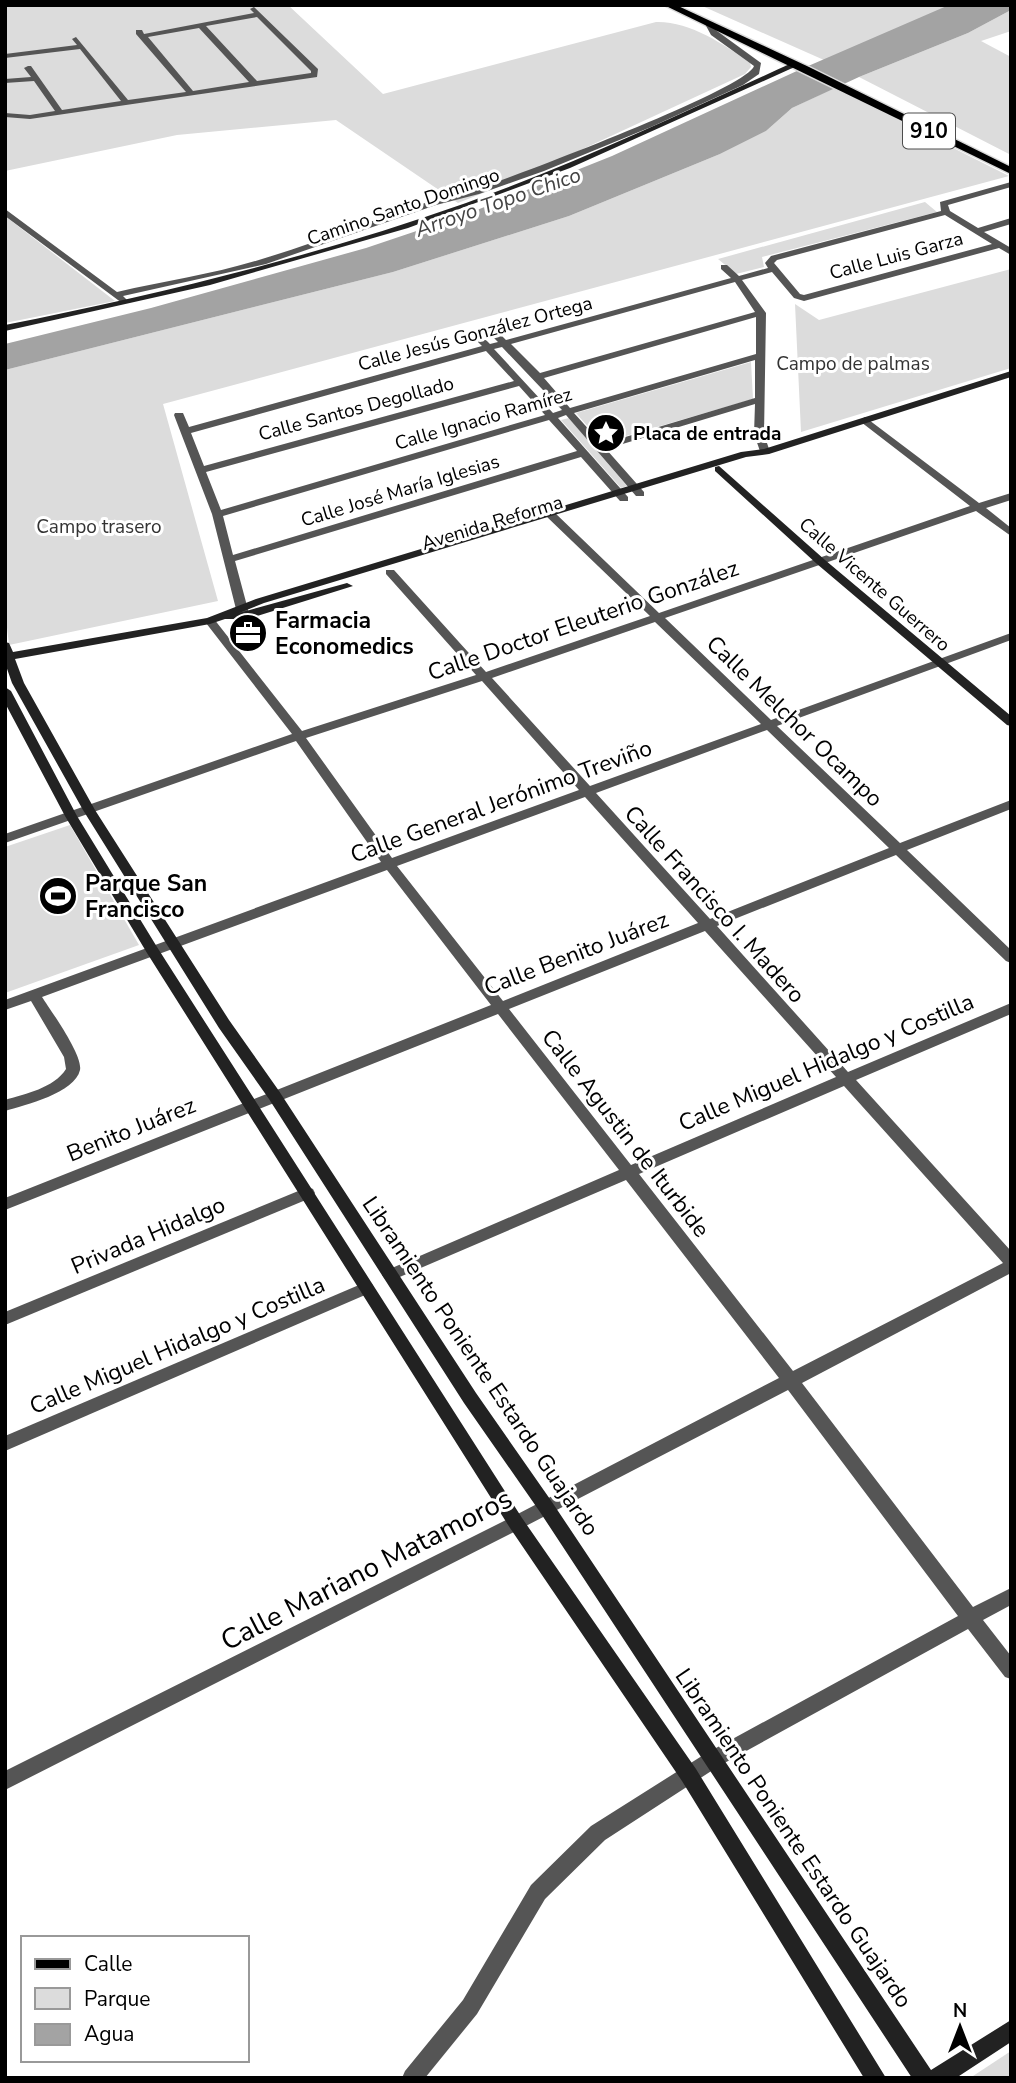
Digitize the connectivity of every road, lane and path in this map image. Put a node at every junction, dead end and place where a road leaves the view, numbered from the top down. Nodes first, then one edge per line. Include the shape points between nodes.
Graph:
1 (668, 5) edge
2 (682, 5) edge
3 (708, 24) junction
4 (202, 26) junction
5 (76, 39) dead end
6 (745, 41) junction
7 (82, 47) junction
8 (5, 57) edge
9 (795, 65) junction
10 (28, 68) dead end
11 (810, 68) junction
12 (777, 73) junction
13 (36, 79) junction
14 (5, 81) edge
15 (256, 85) junction
16 (852, 88) junction
17 (192, 94) junction
18 (126, 103) junction
19 (60, 113) junction
20 (5, 115) edge
21 (1011, 164) edge
22 (1011, 172) edge
23 (1011, 184) edge
24 (5, 212) edge
25 (946, 212) junction
26 (1011, 221) edge
27 (354, 230) junction
28 (976, 231) junction
29 (363, 240) junction
30 (1000, 245) junction
31 (1011, 252) edge
32 (773, 264) junction
33 (724, 267) dead end
34 (737, 279) junction
35 (116, 295) junction
36 (126, 303) junction
37 (761, 313) junction
38 (5, 328) edge
39 (491, 330) dead end
40 (475, 334) dead end
41 (504, 343) junction
42 (488, 347) junction
43 (758, 356) junction
44 (538, 377) junction
45 (1009, 377) edge
46 (521, 382) junction
47 (759, 400) junction
48 (569, 412) junction
49 (179, 415) dead end
50 (550, 417) junction
51 (865, 420) junction
52 (186, 431) junction
53 (599, 448) junction
54 (765, 452) junction
55 (582, 453) junction
56 (719, 469) junction
57 (201, 470) junction
58 (637, 491) junction
59 (621, 496) junction
60 (1011, 496) edge
61 (978, 508) junction
62 (217, 514) junction
63 (553, 517) junction
64 (1011, 533) edge
65 (228, 560) junction
66 (821, 562) junction
67 (390, 572) junction
68 (241, 613) junction
69 (656, 617) junction
70 (210, 621) junction
71 (1011, 636) edge
72 (6, 653) edge
73 (939, 662) junction
74 (483, 677) junction
75 (5, 691) edge
76 (1011, 722) edge
77 (768, 725) junction
78 (299, 736) junction
79 (585, 792) junction
80 (1011, 804) edge
81 (89, 810) junction
82 (71, 816) junction
83 (5, 839) edge
84 (898, 848) junction
85 (389, 864) junction
86 (705, 925) junction
87 (172, 943) junction
88 (152, 950) junction
89 (1011, 958) edge
90 (34, 994) junction
91 (5, 1006) edge
92 (499, 1006) junction
93 (1011, 1007) edge
94 (845, 1079) junction
95 (274, 1095) junction
96 (253, 1105) junction
97 (5, 1106) edge
98 (626, 1172) junction
99 (308, 1193) junction
100 (5, 1204) edge
101 (1011, 1264) edge
102 (390, 1275) junction
103 (366, 1288) junction
104 (5, 1319) edge
105 (791, 1381) junction
106 (5, 1444) edge
107 (546, 1507) junction
108 (516, 1523) junction
109 (1011, 1595) edge
110 (970, 1619) junction
111 (1011, 1671) edge
112 (712, 1759) junction
113 (689, 1775) junction
114 (5, 1781) edge
115 (1011, 2030) edge
116 (412, 2078) edge
117 (877, 2078) edge
118 (924, 2078) edge
119 (937, 2078) edge

1 - 3 main road, 910
2 - 11 main road, 910
3 - 6 main road, 910
3 - 27 street via 758,65 757,72 648,125 541,169
4 - 15 street
4 - 15 street via 257,12 315,71 309,77
4 - 17 street via 140,34
5 - 7 street
6 - 9 main road, 910
6 - 12 main road via 776,61
7 - 8 street
7 - 18 street
9 - 11 main road, 910
9 - 12 street, Camino Santo Domingo
10 - 13 street
11 - 16 main road, 910
12 - 29 street, Camino Santo Domingo via 533,180
13 - 14 street
13 - 19 street
15 - 17 street
16 - 21 main road, 910
16 - 22 main road, 910
17 - 18 street
18 - 19 street
19 - 20 street
23 - 25 street via 946,203 941,206
24 - 35 street
25 - 28 street
25 - 32 street, Calle Jesús González Ortega
26 - 28 street
27 - 29 street
27 - 35 street via 263,262
28 - 30 street
29 - 36 street, Camino Santo Domingo
30 - 31 street
30 - 32 street, Calle Luis Garza via 801,298
32 - 34 street, Calle Jesús González Ortega
33 - 34 street
34 - 37 street
34 - 41 street, Calle Jesús González Ortega
35 - 36 street
36 - 38 street, Camino Santo Domingo
37 - 43 street
37 - 44 street
39 - 41 street
40 - 42 street
41 - 42 street, Calle Jesús González Ortega
41 - 44 street
42 - 46 street
42 - 52 street, Calle Jesús González Ortega
43 - 47 street
43 - 48 street, Calle Ignacio Ramírez
44 - 48 street
45 - 51 street
46 - 50 street
46 - 57 street, Calle Santos Degollado
47 - 53 street
47 - 54 street via 759,433
48 - 50 street, Calle Ignacio Ramírez
48 - 53 street
49 - 52 street
50 - 55 street
50 - 62 street, Calle Ignacio Ramírez
51 - 54 street
51 - 61 street
52 - 57 street
53 - 58 street
54 - 56 street, Avenida Reforma
54 - 58 street, Avenida Reforma via 738,456
55 - 59 street
55 - 65 street, Calle José María Iglesias
56 - 58 street, Avenida Reforma
56 - 66 street, Calle Vicente Guerrero
57 - 62 street
58 - 59 street, Avenida Reforma
59 - 63 street, Avenida Reforma
60 - 61 street, Calle Doctor Eleuterio González
61 - 64 street
61 - 66 street, Calle Doctor Eleuterio González
62 - 65 street
63 - 67 street, Avenida Reforma
63 - 68 street, Avenida Reforma
63 - 69 street, Calle Melchor Ocampo
65 - 68 street
66 - 69 street, Calle Doctor Eleuterio González
66 - 73 street, Calle Vicente Guerrero
67 - 68 street, Avenida Reforma
67 - 74 street, Calle Francisco I. Madero
68 - 70 street, Avenida Reforma
69 - 74 street, Calle Doctor Eleuterio González
69 - 77 street, Calle Melchor Ocampo
70 - 72 street, Avenida Reforma
70 - 78 street, Calle Agustin de Iturbide
71 - 73 street, Calle General Jerónimo Treviño
72 - 81 street, Libramiento Poniente Estardo Guajardo
73 - 76 street, Calle Vicente Guerrero
73 - 77 street, Calle General Jerónimo Treviño
74 - 78 street, Calle Doctor Eleuterio González
74 - 79 street, Calle Francisco I. Madero
75 - 82 street
77 - 79 street, Calle General Jerónimo Treviño
77 - 84 street, Calle Melchor Ocampo
78 - 81 street, Calle Doctor Eleuterio González
78 - 85 street, Calle Agustin de Iturbide
79 - 85 street, Calle General Jerónimo Treviño
79 - 86 street, Calle Francisco I. Madero
80 - 84 street, Calle Benito Juárez
81 - 82 street, Calle Doctor Eleuterio González
81 - 87 street, Libramiento Poniente Estardo Guajardo
82 - 83 street
82 - 88 street
84 - 86 street, Calle Benito Juárez
84 - 89 street, Calle Melchor Ocampo
85 - 87 street, Calle General Jerónimo Treviño
85 - 92 street, Calle Agustin de Iturbide
86 - 92 street, Calle Benito Juárez
86 - 94 street, Calle Francisco I. Madero
87 - 88 street, Calle General Jerónimo Treviño
87 - 95 street, Libramiento Poniente Estardo Guajardo
88 - 90 street, Calle General Jerónimo Treviño
88 - 96 street
90 - 91 street, Calle General Jerónimo Treviño
90 - 97 street via 73,1069 55,1087
92 - 95 street, Calle Benito Juárez
92 - 98 street, Calle Agustin de Iturbide
93 - 94 street, Calle Miguel Hidalgo y Costilla
94 - 98 street, Calle Miguel Hidalgo y Costilla
94 - 101 street, Calle Francisco I. Madero
95 - 96 street, Benito Juárez
95 - 102 street, Libramiento Poniente Estardo Guajardo
96 - 99 street
96 - 100 street, Benito Juárez
98 - 102 street, Calle Miguel Hidalgo y Costilla
98 - 105 street, Calle Agustin de Iturbide
99 - 103 street
99 - 104 street, Privada Hidalgo
101 - 105 street, Calle Mariano Matamoros
102 - 107 street, Libramiento Poniente Estardo Guajardo
103 - 106 street, Calle Miguel Hidalgo y Costilla
103 - 108 street
105 - 107 street, Calle Mariano Matamoros
105 - 110 street, Calle Agustin de Iturbide
107 - 108 street, Calle Mariano Matamoros
107 - 112 street, Libramiento Poniente Estardo Guajardo
108 - 113 street
108 - 114 street, Calle Mariano Matamoros
109 - 110 street
110 - 111 street, Calle Agustin de Iturbide
110 - 112 street
112 - 113 street
112 - 118 street, Libramiento Poniente Estardo Guajardo
113 - 116 street via 598,1833 538,1892 470,2007
113 - 117 street
115 - 119 street

